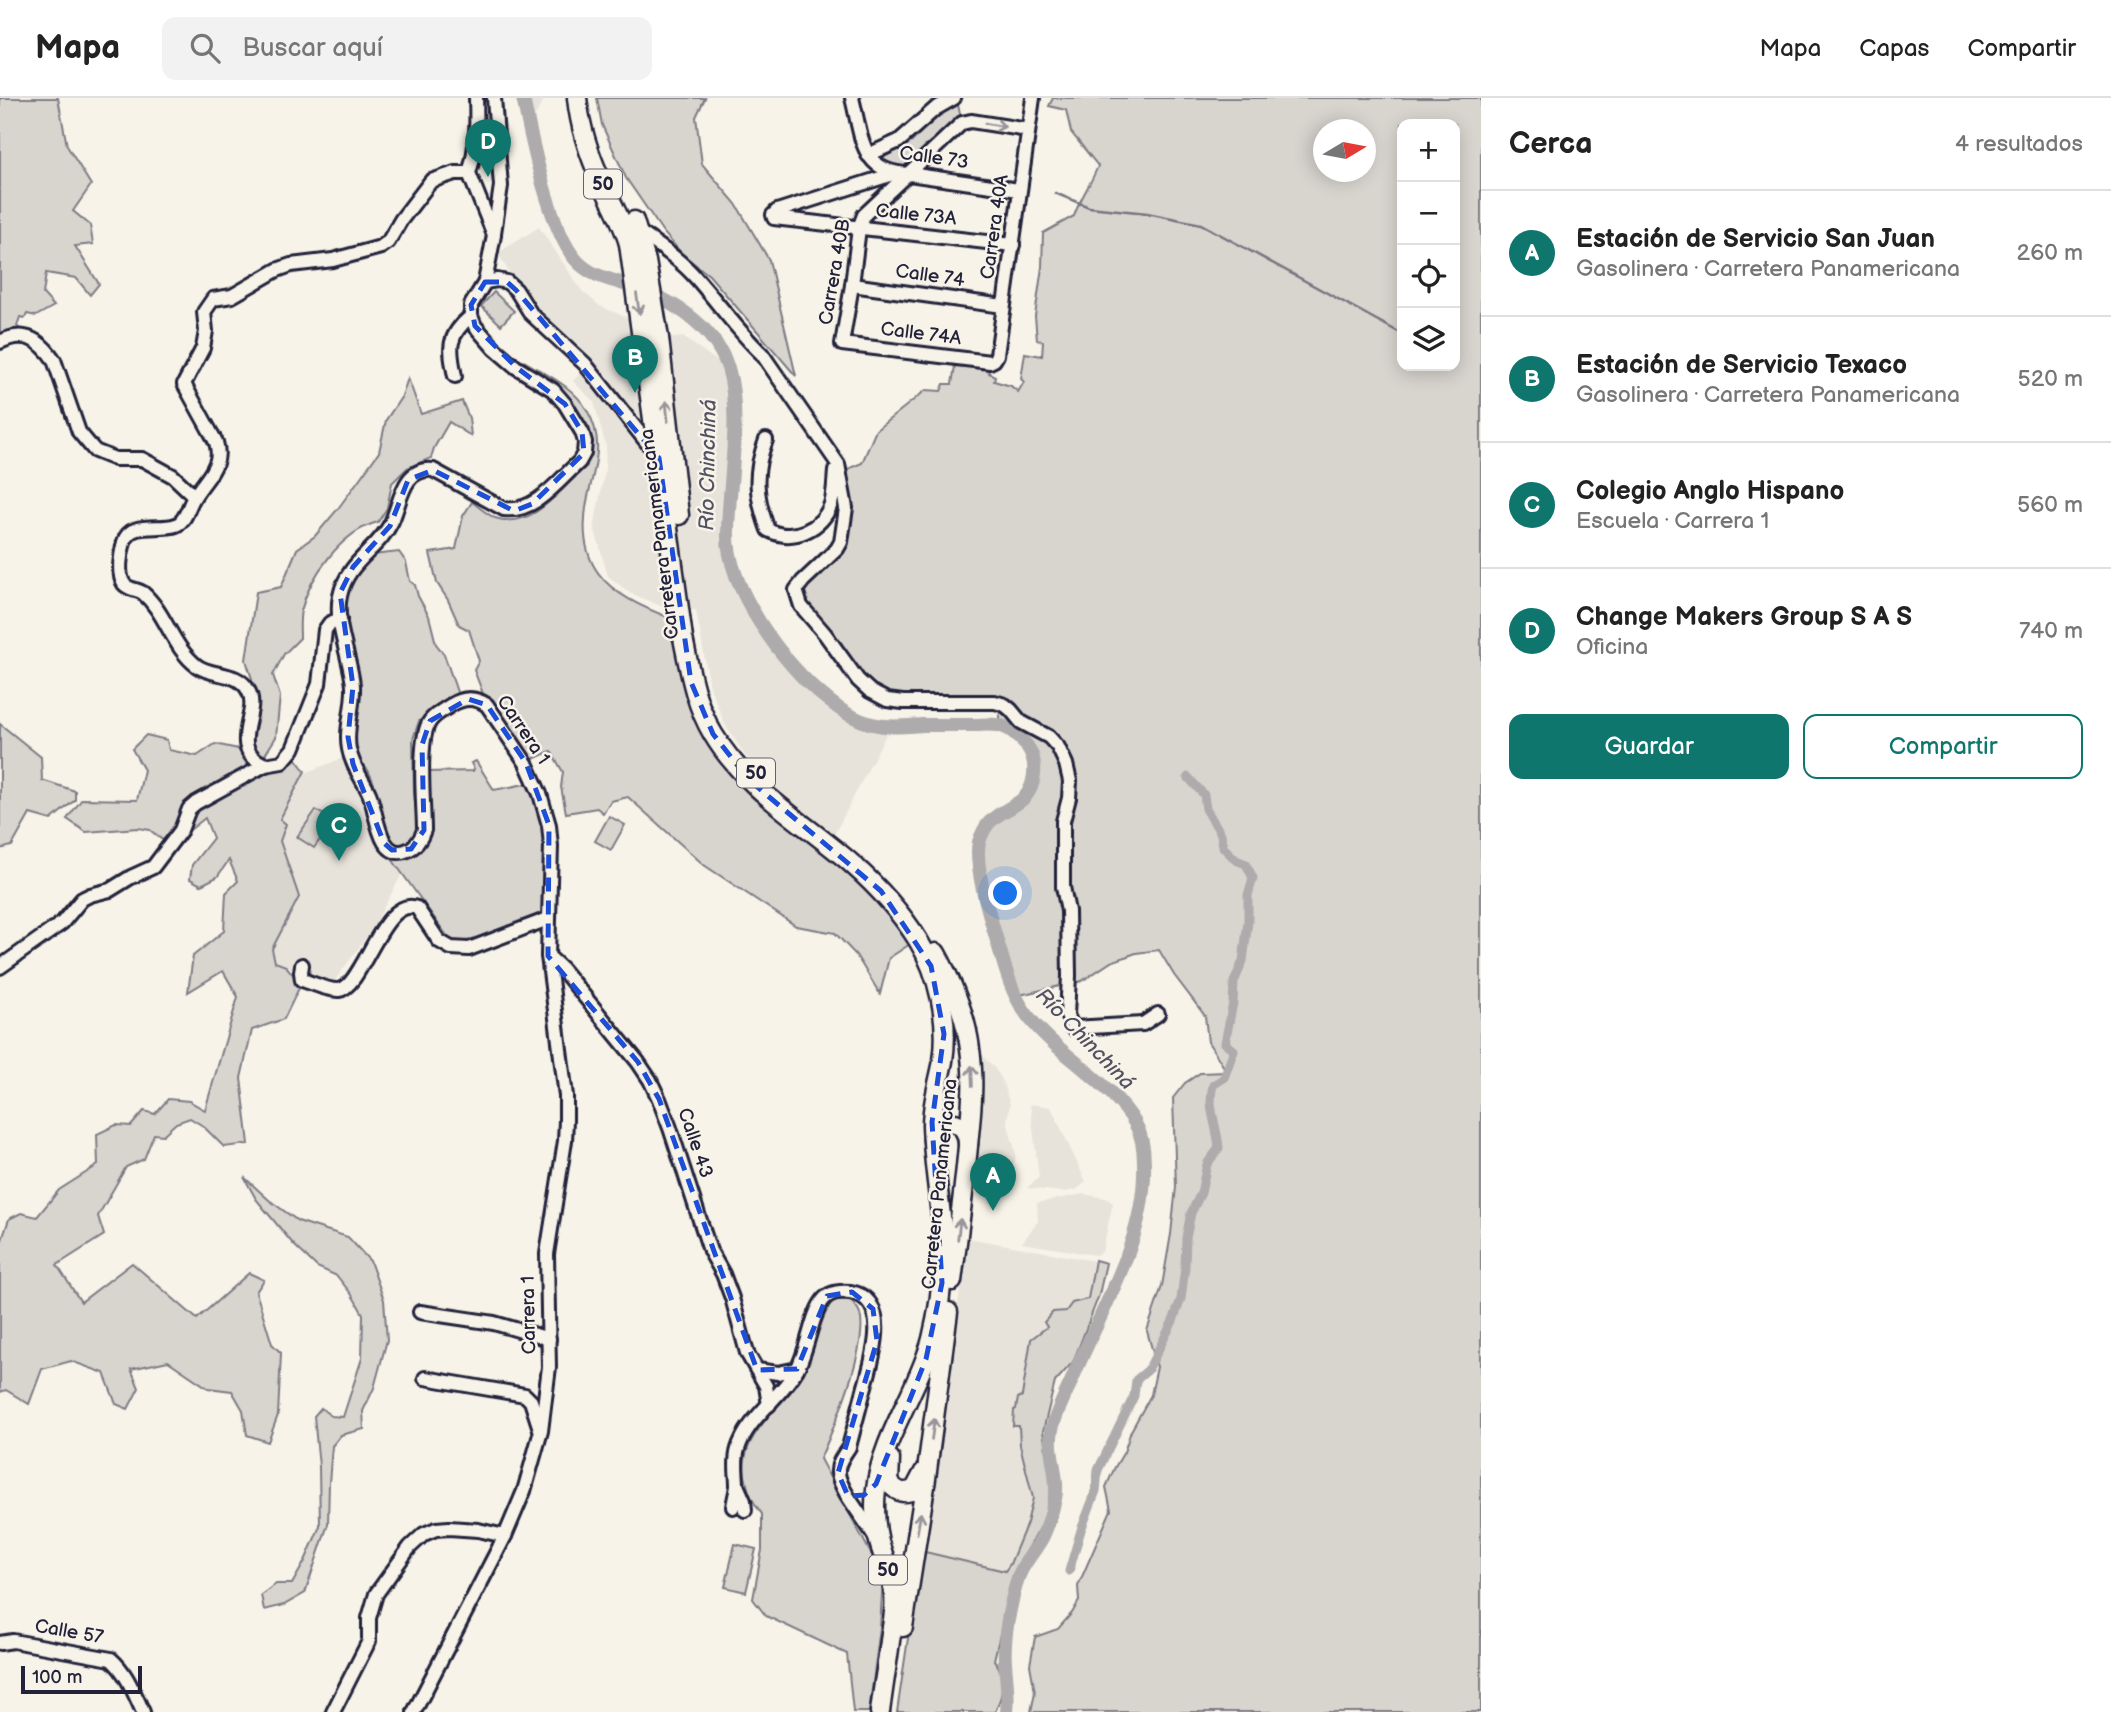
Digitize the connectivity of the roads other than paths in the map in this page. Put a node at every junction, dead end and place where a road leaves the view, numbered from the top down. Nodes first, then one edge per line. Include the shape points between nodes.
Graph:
1 (476, 98) edge
2 (494, 98) edge
3 (577, 98) edge
4 (587, 98) edge
5 (852, 98) edge
6 (954, 98) edge
7 (1033, 98) edge
8 (1028, 130) junction
9 (868, 155) junction
10 (468, 173) junction
11 (893, 174) junction
12 (909, 174) junction
13 (1019, 190) junction
14 (859, 228) junction
15 (638, 231) junction
16 (494, 235) junction
17 (1013, 245) junction
18 (640, 267) junction
19 (485, 282) junction
20 (852, 285) junction
21 (1003, 306) junction
22 (471, 316) junction
23 (651, 339) junction
24 (0, 342) edge
25 (842, 344) joint
26 (994, 360) joint
27 (455, 376) dead end
28 (766, 440) dead end
29 (659, 458) junction
30 (838, 464) junction
31 (194, 496) junction
32 (340, 619) junction
33 (259, 762) junction
34 (548, 919) junction
35 (548, 956) junction
36 (302, 965) dead end
37 (0, 967) edge
38 (1158, 1014) dead end
39 (933, 1140) junction
40 (968, 1144) junction
41 (420, 1312) dead end
42 (549, 1339) junction
43 (797, 1369) junction
44 (757, 1370) junction
45 (425, 1378) dead end
46 (769, 1405) junction
47 (541, 1431) junction
48 (894, 1432) junction
49 (928, 1463) junction
50 (876, 1484) junction
51 (848, 1496) junction
52 (739, 1508) dead end
53 (505, 1536) junction
54 (885, 1563) junction
55 (0, 1643) edge
56 (143, 1712) edge
57 (333, 1712) edge
58 (414, 1712) edge
59 (880, 1712) edge
60 (891, 1712) edge

1 - 10 street via 477,128
2 - 16 street via 501,168
3 - 18 highway, Carretera Panamericana / 50 via 587,144
4 - 15 highway, Carretera Panamericana / 50 via 600,151
5 - 9 street
6 - 9 street via 899,141
7 - 8 street, Carrera 40A
12 -> 8 street, Carrera 40B via 962,123
8 - 13 street, Carrera 40A
9 - 11 street, Calle 73 via 874,164
10 - 16 street
10 - 31 street via 431,181 381,247 291,265 232,296 213,299 204,312 202,348 184,384 218,451 216,463
11 - 12 street, Calle 73
11 - 14 street, Calle 73A via 774,213 774,218
12 - 13 street, Calle 73
12 - 14 street, Carrera 40B via 864,215
13 - 17 street, Carrera 40A
14 - 17 street, Calle 73A
14 - 20 street, Carrera 40B
15 - 18 highway, Carretera Panamericana / 50
15 - 30 street via 696,277 762,354
16 - 19 street
17 - 21 street, Carrera 40A
18 - 23 highway, Carretera Panamericana / 50
19 - 22 street via 471,305
19 - 29 street via 507,282 516,290 531,314 585,364
20 - 21 street, Calle 74
20 - 25 street, Carrera 40B
21 - 26 street, Carrera 40A
22 - 27 street via 452,337
22 - 32 street, Carrera 1 via 495,349 553,390 565,404 582,432 584,453 533,504 514,510 504,509 433,470 412,476 390,526 344,583
23 - 29 highway, Carretera Panamericana / 50
40 -> 23 highway, Carretera Panamericana / 50 via 972,1099 964,1017 927,937 886,885 756,773 722,729 707,699 693,637
24 - 31 street via 23,336 47,349 79,432 95,450 115,459 142,459
25 - 26 street, Calle 74A
28 - 30 street via 757,492 768,530 777,535 814,528 832,501
29 - 39 highway, Carretera Panamericana / 50 via 689,671 706,720 749,780 881,891 919,941 931,966 944,1034
30 - 38 street via 846,508 841,542 796,590 801,606 870,691 903,702 995,702 1058,747 1070,781 1063,821 1067,1015 1073,1028 1143,1024
31 - 33 street via 183,520 175,525 131,531 125,538 121,577 128,587 142,592 198,667 236,678 250,691 246,738
32 - 33 street via 326,630 319,684 293,749 282,762
32 - 34 street, Carrera 1 via 353,686 349,751 374,805 384,843 402,852 421,839 425,731 430,721 457,702 478,699 487,705 526,763 540,794 551,846
33 - 37 street via 189,809 181,830 153,867 82,899 62,923
34 - 35 street, Carrera 1
34 - 36 street via 468,949 451,948 439,941 411,906 394,914 348,986 339,990 302,980
35 - 42 street, Carrera 1 via 566,1096 565,1141 547,1254
35 - 44 street, Calle 43 via 638,1062 659,1098 710,1251 723,1274 747,1353
39 - 40 highway via 939,1127 953,1122 965,1130
39 - 48 highway, Carretera Panamericana / 50 via 942,1225 942,1283 926,1359
49 -> 40 highway, Carretera Panamericana / 50
41 - 42 street
42 - 47 street, Carrera 1
43 - 44 street via 778,1373
43 - 46 street
43 - 51 street via 819,1306 827,1296 852,1292 863,1297 873,1309 877,1341 849,1447 838,1465
44 - 46 street, Calle 43
45 - 47 street via 525,1395
46 - 52 street via 738,1446
47 - 53 street, Carrera 1
48 - 49 highway via 888,1466 893,1488 904,1493 915,1489
48 - 50 highway, Carretera Panamericana / 50
60 -> 49 highway, Carretera Panamericana / 50
50 - 51 street via 864,1495
50 - 54 highway, Carretera Panamericana / 50 via 875,1521
51 - 54 street via 870,1528
53 - 57 street via 436,1529 410,1547 376,1594 369,1641
53 - 58 street, Carrera 1
54 - 59 highway, Carretera Panamericana / 50 via 894,1610
55 - 56 street, Calle 57 via 13,1641 111,1659 120,1666

